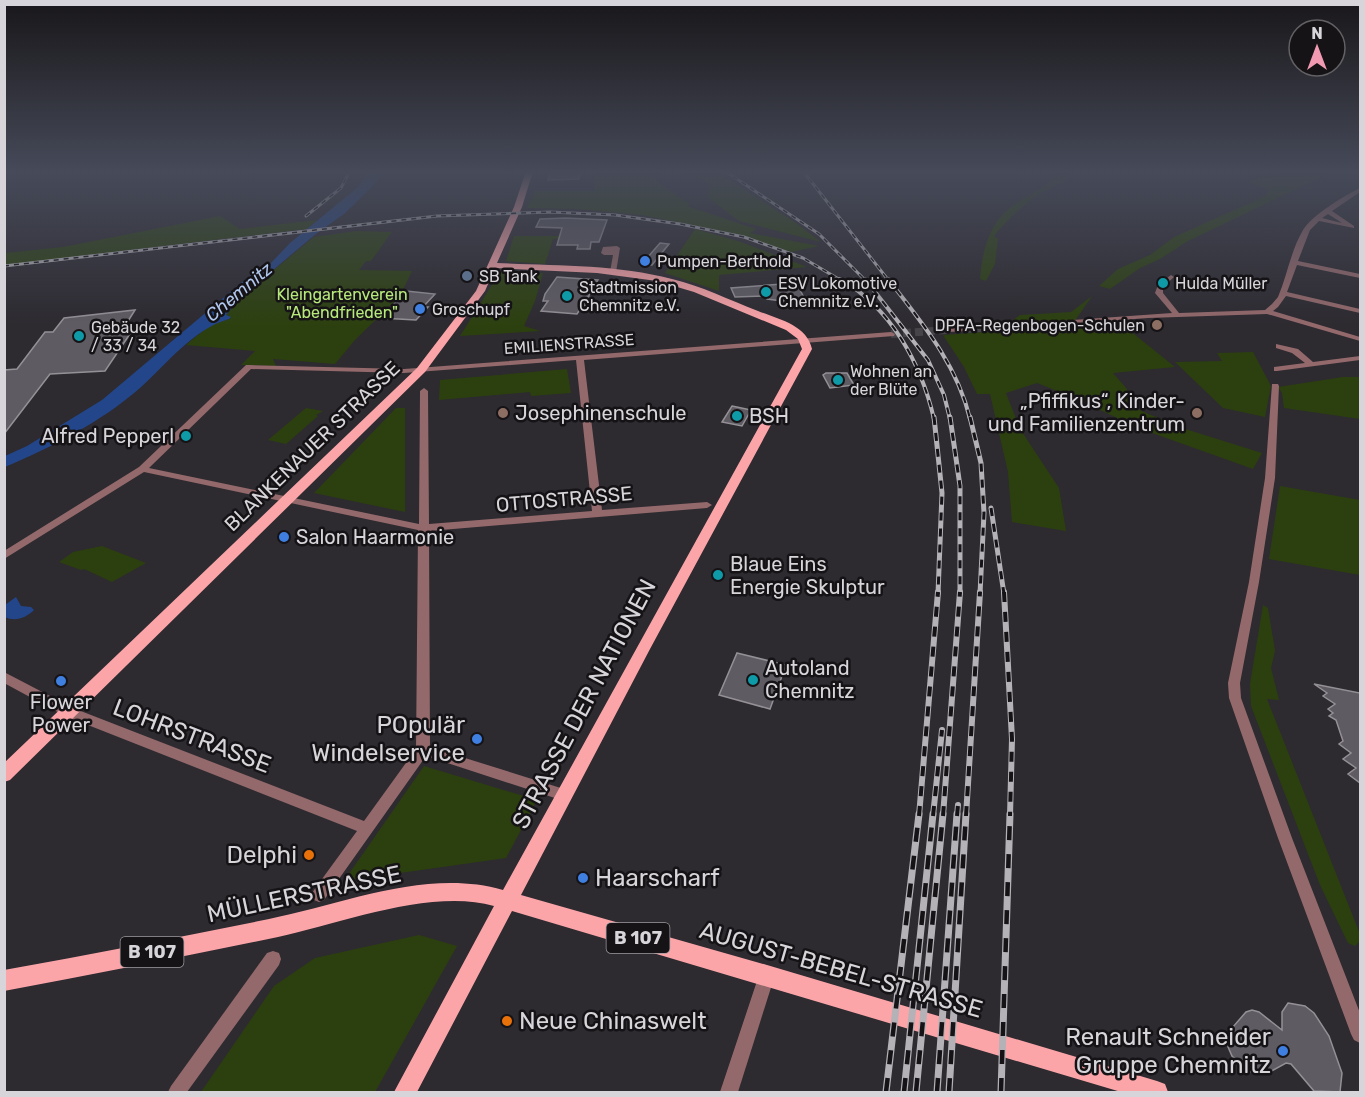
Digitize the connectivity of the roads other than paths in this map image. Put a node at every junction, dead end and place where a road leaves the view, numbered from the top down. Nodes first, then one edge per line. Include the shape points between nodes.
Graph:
1 (511, 222) edge
2 (1315, 222) edge
3 (1332, 222) edge
4 (1345, 222) edge
5 (1352, 227) junction
6 (1360, 231) edge
7 (616, 253) dead end
8 (1294, 262) junction
9 (492, 265) junction
10 (613, 272) junction
11 (1360, 276) edge
12 (1171, 277) dead end
13 (1283, 293) junction
14 (1360, 311) edge
15 (1267, 312) junction
16 (1177, 315) junction
17 (1016, 326) tunnel mouth
18 (965, 329) tunnel mouth
19 (946, 330) tunnel mouth
20 (891, 334) tunnel mouth
21 (1360, 339) edge
22 (805, 341) junction
23 (1279, 346) dead end
24 (580, 358) junction
25 (1360, 358) edge
26 (1311, 364) junction
27 (421, 369) junction
28 (1277, 369) dead end
29 (1275, 386) dead end
30 (424, 391) dead end
31 (142, 469) junction
32 (287, 500) junction
33 (707, 505) dead end
34 (597, 514) junction
35 (424, 528) junction
36 (4, 556) edge
37 (4, 677) edge
38 (69, 712) junction
39 (423, 750) junction
40 (4, 775) edge
41 (564, 795) junction
42 (366, 828) junction
43 (319, 895) dead end
44 (508, 901) junction
45 (273, 959) dead end
46 (767, 975) junction
47 (4, 981) edge
48 (1346, 993) junction
49 (1360, 1021) edge
50 (1360, 1034) edge
51 (177, 1092) edge
52 (405, 1092) edge
53 (729, 1092) edge
54 (1157, 1092) edge

1 - 9 main road, BLANKENAUER STRASSE
2 - 8 street via 1308,228
3 - 5 street
4 - 5 street
5 - 6 street
7 - 10 street
8 - 11 street
8 - 13 street
9 - 10 main road
9 - 27 main road, BLANKENAUER STRASSE via 480,291
10 - 22 main road via 670,281 783,325
12 - 16 street via 1160,286 1159,293
13 - 14 street
13 - 15 street
15 - 16 street
15 - 21 street
16 - 17 street
18 - 19 street
20 - 22 street, EMILIENSTRASSE
22 - 24 street, EMILIENSTRASSE
22 - 41 main road, STRASSE DER NATIONEN via 807,349 794,374
23 - 26 street via 1295,351
24 - 27 street, EMILIENSTRASSE
24 - 34 street
25 - 26 street
26 - 28 street
27 - 31 street, EMILIENSTRASSE via 249,367
27 - 32 main road, BLANKENAUER STRASSE
29 - 48 street via 1270,478 1234,683 1235,698
30 - 35 street
31 - 32 street, OTTOSTRASSE
31 - 36 street
32 - 35 street, OTTOSTRASSE
32 - 38 main road, BLANKENAUER STRASSE
33 - 34 street, OTTOSTRASSE
34 - 35 street, OTTOSTRASSE
35 - 39 street
37 - 38 street, LOHRSTRASSE
38 - 40 main road, BLANKENAUER STRASSE
38 - 42 street, LOHRSTRASSE
39 - 41 street
39 - 42 street
41 - 44 main road, STRASSE DER NATIONEN
42 - 43 street
44 - 46 main road, AUGUST-BEBEL-STRASSE / B 107
44 - 47 main road, MÜLLERSTRASSE / B 107 via 472,892 421,895
44 - 52 main road, STRASSE DER NATIONEN
45 - 51 street
46 - 53 street
46 - 54 main road, AUGUST-BEBEL-STRASSE / B 107
48 - 49 street
48 - 50 street

